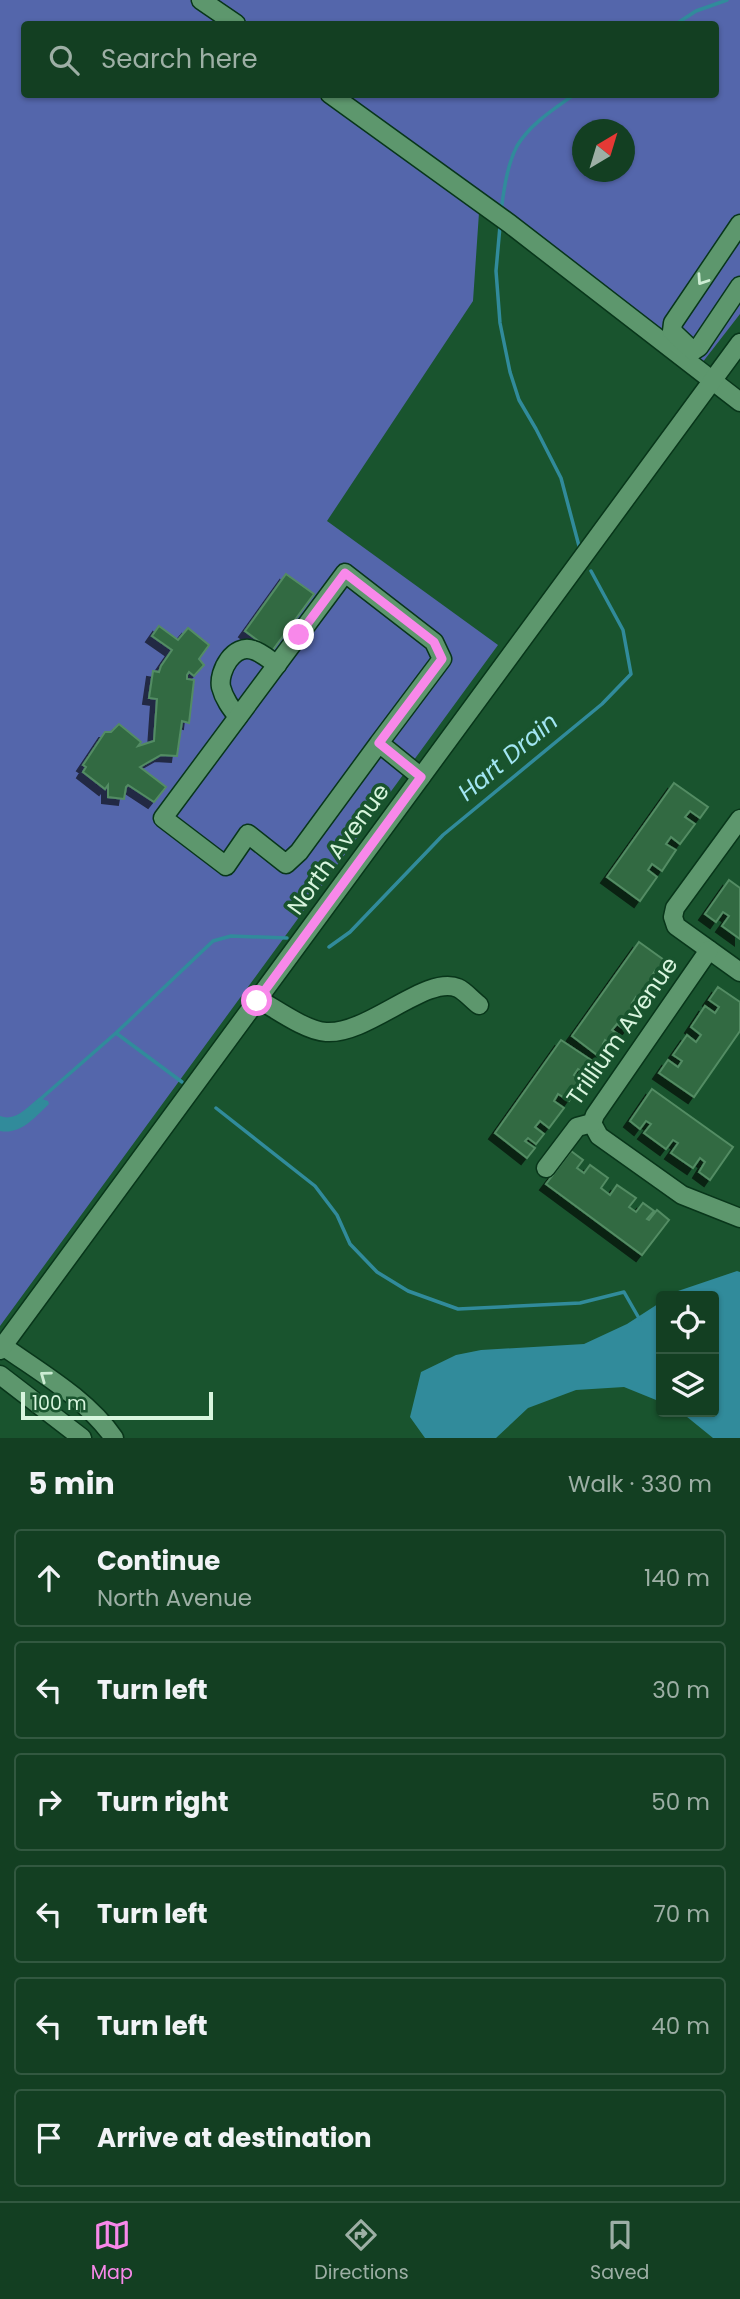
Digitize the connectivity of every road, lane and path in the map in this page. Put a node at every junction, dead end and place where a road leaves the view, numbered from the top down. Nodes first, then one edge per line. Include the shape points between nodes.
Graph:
1 (201, 0) edge
2 (232, 21) edge
3 (336, 98) edge
4 (740, 224) edge
5 (740, 286) edge
6 (740, 343) edge
7 (712, 382) junction
8 (740, 402) edge
9 (277, 665) junction
10 (238, 717) junction
11 (379, 743) junction
12 (421, 777) junction
13 (740, 820) edge
14 (709, 950) junction
15 (740, 972) edge
16 (258, 999) junction
17 (479, 1005) dead end
18 (592, 1123) junction
19 (546, 1168) dead end
20 (740, 1218) edge
21 (1, 1348) edge
22 (0, 1375) edge
23 (81, 1404) junction
24 (66, 1423) junction
25 (108, 1436) edge
26 (82, 1438) edge

1 - 2 street
3 - 7 street via 493,211
4 -> 5 street via 672,331 693,351
6 - 7 street, North Avenue
7 - 8 street
7 - 12 street, North Avenue
9 - 10 street
9 - 10 street via 246,648 230,659 220,679 221,688
9 - 11 street via 345,573 434,642 442,659
10 - 11 street via 163,818 226,866 248,834 286,864
11 - 12 street
12 - 16 street, North Avenue
13 - 14 street via 673,918 676,926
14 - 15 street
14 - 18 street, Trillium Avenue
16 - 17 street via 314,1030 327,1032 352,1029 422,991 446,986 458,988
16 - 21 street, North Avenue
18 - 19 street, Trillium Avenue via 578,1127
18 - 20 street via 599,1136 682,1195
23 -> 21 street
22 - 24 street
23 - 24 street
23 - 25 street
24 - 26 street

